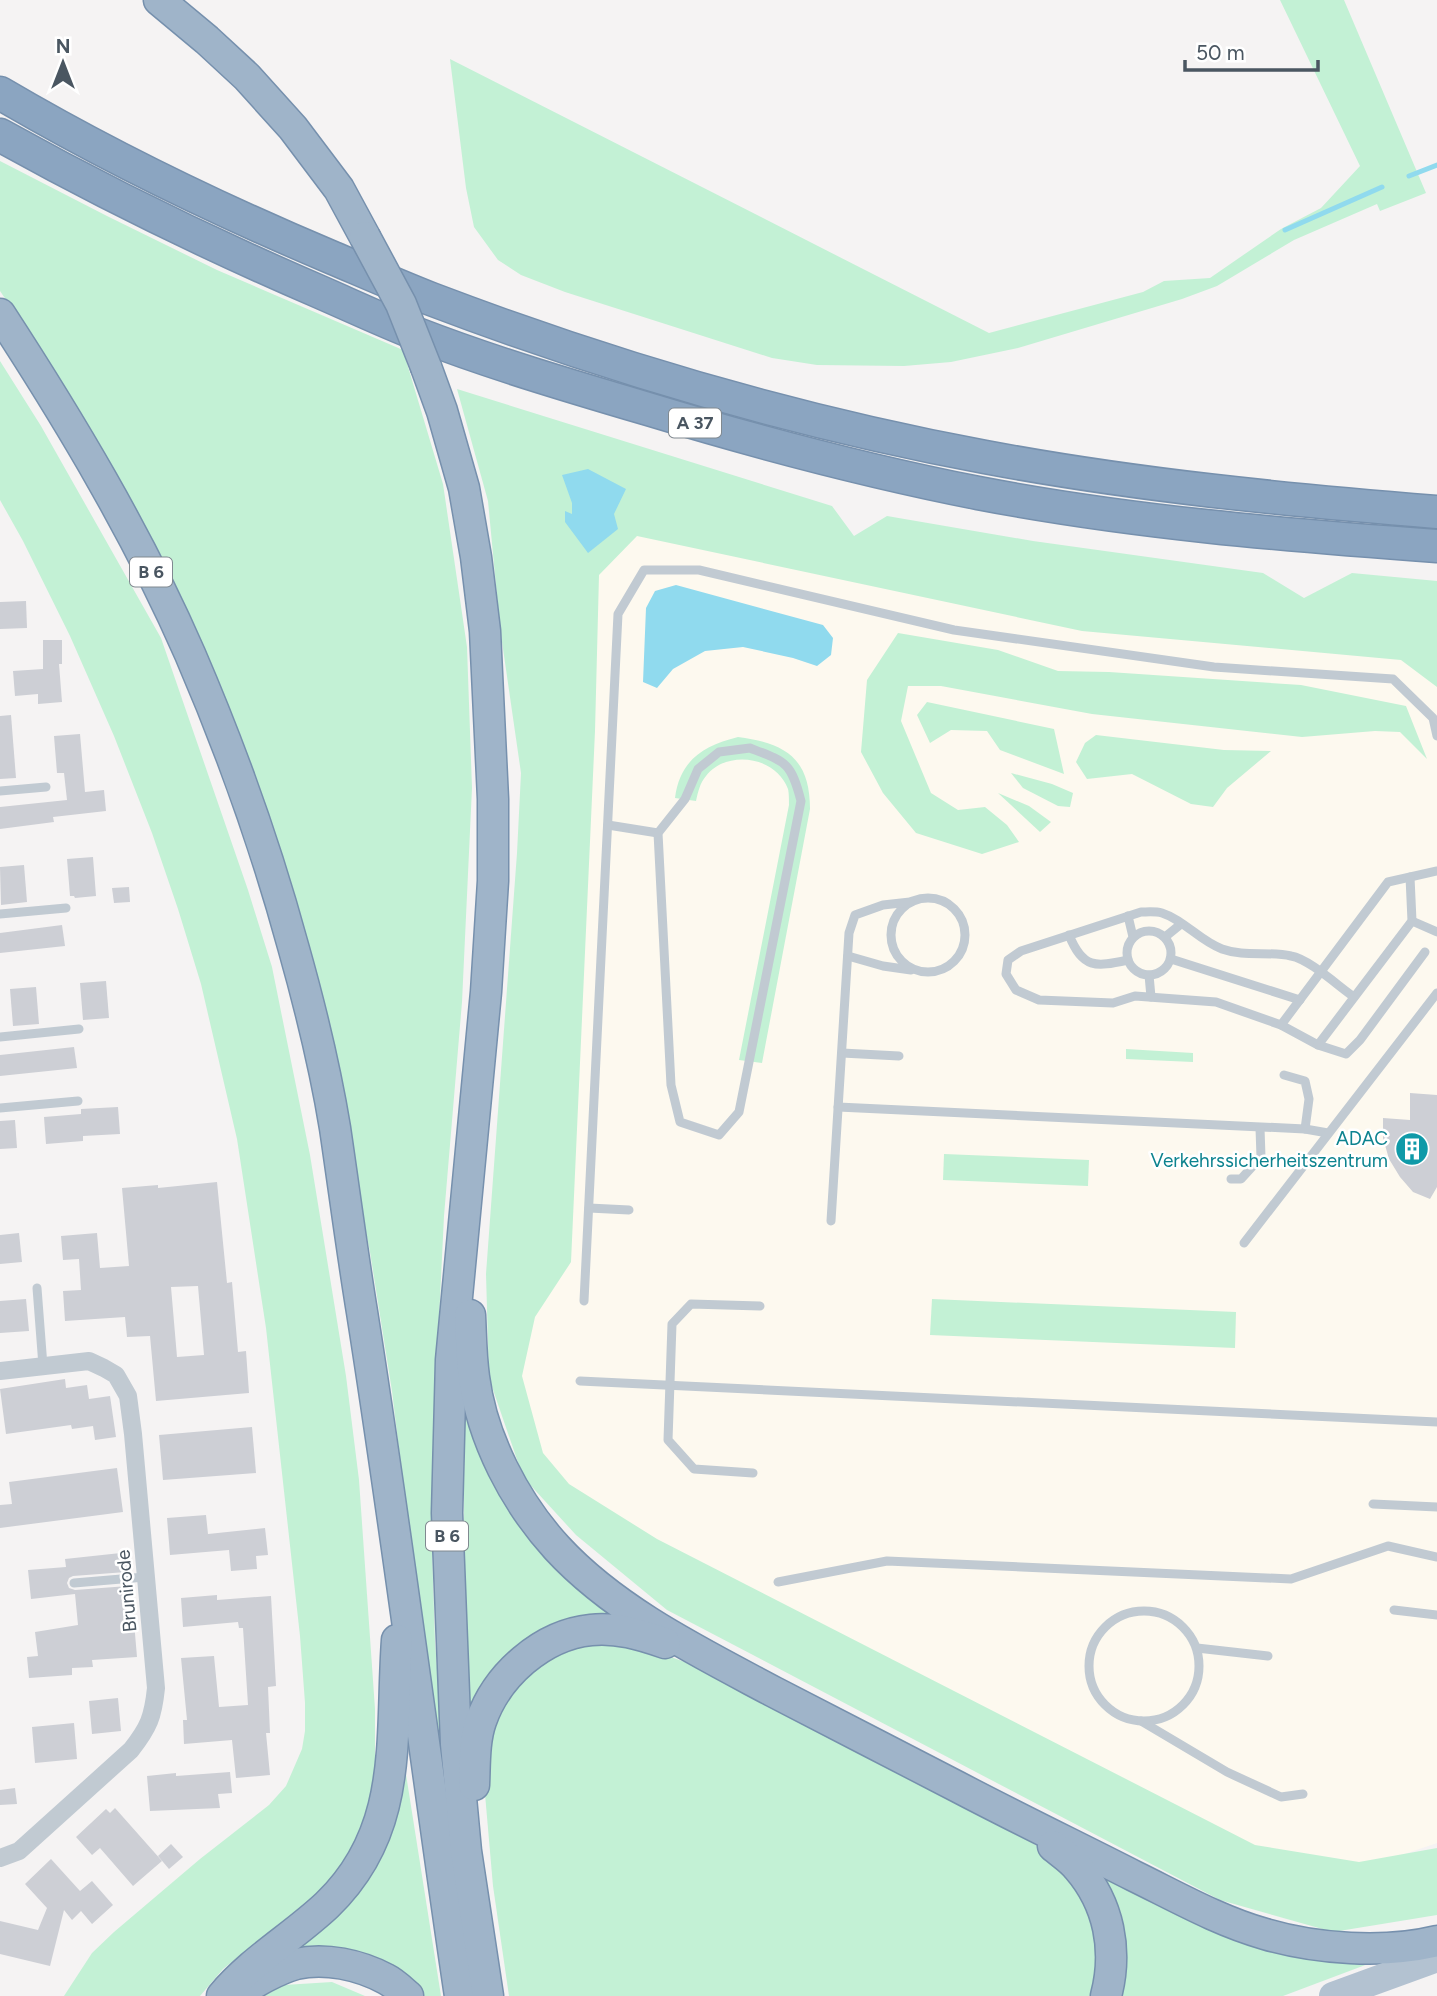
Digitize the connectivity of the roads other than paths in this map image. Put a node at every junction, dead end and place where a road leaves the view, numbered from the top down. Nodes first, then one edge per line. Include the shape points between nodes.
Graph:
1 (159, 0) edge
2 (0, 93) edge
3 (0, 135) edge
4 (0, 314) edge
5 (1437, 512) edge
6 (1437, 546) edge
7 (1437, 736) edge
8 (46, 787) dead end
9 (0, 791) edge
10 (608, 825) junction
11 (658, 833) junction
12 (1437, 871) edge
13 (1410, 877) junction
14 (910, 902) junction
15 (66, 908) dead end
16 (0, 914) edge
17 (1128, 916) junction
18 (1412, 921) junction
19 (1181, 923) junction
20 (1437, 932) edge
21 (1069, 935) junction
22 (1133, 937) junction
23 (1165, 937) junction
24 (1425, 952) dead end
25 (848, 956) junction
26 (1171, 959) junction
27 (1128, 960) junction
28 (916, 971) junction
29 (1320, 972) junction
30 (1149, 975) junction
31 (1437, 993) edge
32 (1152, 997) junction
33 (1354, 997) junction
34 (1300, 1000) junction
35 (1281, 1025) junction
36 (79, 1029) dead end
37 (0, 1037) edge
38 (1318, 1045) junction
39 (842, 1053) junction
40 (899, 1056) dead end
41 (1284, 1075) dead end
42 (78, 1101) dead end
43 (838, 1107) junction
44 (0, 1108) edge
45 (1260, 1128) junction
46 (1305, 1129) junction
47 (1328, 1133) junction
48 (1231, 1179) dead end
49 (589, 1208) junction
50 (629, 1210) dead end
51 (466, 1220) junction
52 (831, 1221) dead end
53 (1244, 1242) dead end
54 (37, 1288) dead end
55 (584, 1301) dead end
56 (760, 1306) dead end
57 (43, 1366) junction
58 (0, 1371) edge
59 (580, 1381) dead end
60 (670, 1385) junction
61 (1437, 1422) edge
62 (753, 1473) dead end
63 (1373, 1504) dead end
64 (1437, 1507) edge
65 (1437, 1557) edge
66 (145, 1577) junction
67 (402, 1580) junction
68 (778, 1582) dead end
69 (74, 1584) dead end
70 (1394, 1611) dead end
71 (1437, 1615) edge
72 (1197, 1648) junction
73 (1268, 1656) dead end
74 (714, 1661) junction
75 (1141, 1721) junction
76 (1303, 1794) dead end
77 (1017, 1818) junction
78 (467, 1851) junction
79 (0, 1858) edge
80 (1437, 1941) edge
81 (1437, 1958) edge
82 (222, 1996) edge
83 (233, 1996) edge
84 (408, 1996) edge
85 (460, 1996) edge
86 (488, 1996) edge
87 (1106, 1996) edge
88 (1333, 1996) edge

1 - 51 highway, B 6, bridge via 247,76 339,189 401,304 442,411 466,499 485,631 493,799 486,992
2 - 5 highway, A 37 via 257,226 429,298 585,354 739,399 874,434 1025,464 1229,493
3 - 6 highway, A 37 via 161,220 417,334 574,388 730,434 878,472 1083,510 1223,528
4 - 67 highway, B 6 via 73,429 145,561 190,654 264,848 315,1031 334,1124
7 - 10 lane via 1433,718 1393,679 1214,667 954,630 699,570 643,570 618,614
8 - 9 lane
10 - 11 lane
10 - 49 lane
11 - 11 lane via 685,799 698,769 719,752 750,748 780,760 794,775 801,801 749,1063 738,1112 719,1135 680,1122 671,1085
12 - 13 lane
13 - 18 lane
13 - 29 lane via 1388,882
14 - 25 lane via 855,915
14 - 28 lane via 893,920 891,945 905,965
14 - 28 lane via 922,898 946,902 962,920 965,932 964,944 951,964 929,973
15 - 16 lane
17 - 19 lane via 1160,912
17 - 21 lane
17 - 22 lane
18 - 20 lane
18 - 33 lane
19 - 23 lane
19 - 29 lane via 1223,950 1290,955
21 - 27 lane via 1077,954 1088,962 1106,965
21 - 32 lane via 1021,951 1009,960 1006,974 1016,990 1039,1000 1113,1003 1135,996
22 - 23 lane via 1146,931
22 - 27 lane
23 - 26 lane
24 - 38 lane via 1346,1054
25 - 28 lane
25 - 39 lane
26 - 30 lane via 1163,971
26 - 34 lane
27 - 30 lane via 1136,971
29 - 33 lane
29 - 34 lane
30 - 32 lane
31 - 47 lane
32 - 35 lane via 1216,1002
33 - 38 lane
34 - 35 lane
35 - 38 lane
36 - 37 lane
39 - 40 lane
39 - 43 lane
41 - 46 lane via 1305,1081 1309,1099
42 - 44 lane
43 - 45 lane
43 - 52 lane
45 - 46 lane
45 - 48 lane via 1261,1157 1241,1179
46 - 47 lane
47 - 53 lane
49 - 50 lane
49 - 55 lane
51 - 74 highway via 474,1378 487,1430 513,1486 533,1518 584,1575 625,1607
51 - 78 highway, B 6 via 451,1360 446,1513 456,1744
54 - 57 lane
56 - 60 lane via 691,1304 672,1324
57 - 58 street, Brunirode
57 - 66 street, Brunirode via 89,1362 116,1375 128,1395
59 - 60 lane
60 - 61 lane
60 - 62 lane via 667,1440 694,1469
63 - 64 lane
65 - 68 lane via 1388,1546 1291,1579 887,1561
66 - 69 lane
66 - 79 street, Brunirode via 156,1688 154,1711 144,1733 19,1851
67 - 82 highway via 390,1776 373,1840 345,1886 309,1921 253,1963
67 - 85 highway, B 6
70 - 71 lane
72 - 73 lane
72 - 75 lane via 1199,1675 1189,1699 1159,1720
72 - 75 lane via 1175,1619 1158,1612 1122,1616 1095,1640 1090,1676 1096,1693 1123,1717
74 - 77 highway
74 - 78 highway via 629,1632 592,1629 566,1635 520,1662 504,1679 481,1722
75 - 76 lane via 1227,1772 1281,1797
77 - 80 highway via 1221,1919 1266,1934 1315,1945 1383,1949
77 - 87 highway via 1077,1867 1092,1887 1110,1930 1111,1978
78 - 86 highway, B 6
81 - 88 main road
83 - 84 highway via 295,1964 321,1961 354,1966 387,1980

